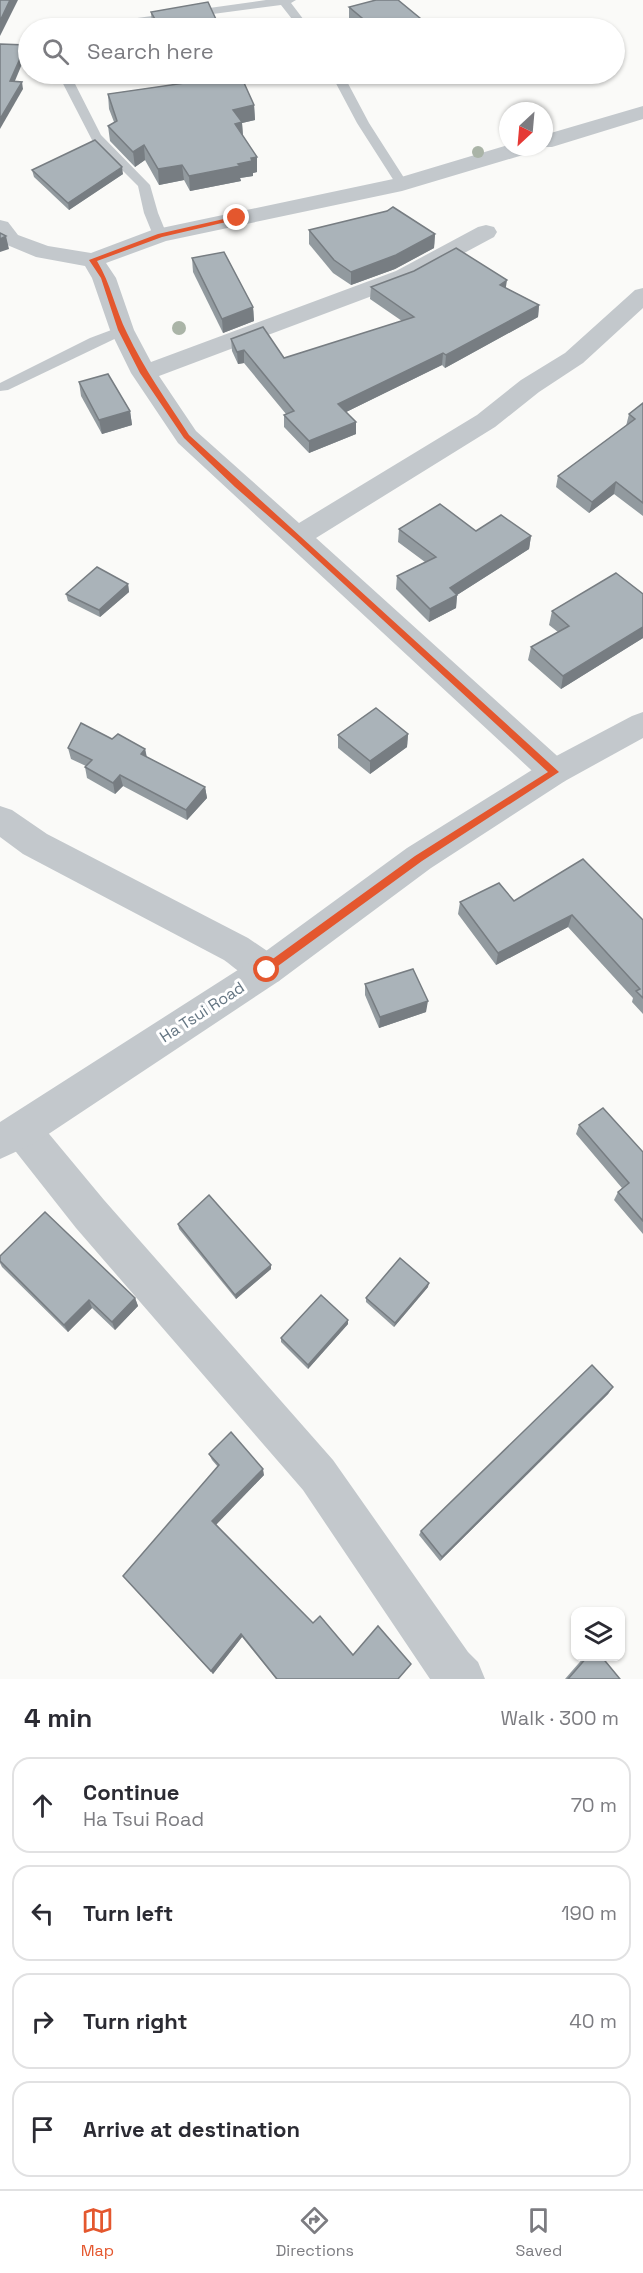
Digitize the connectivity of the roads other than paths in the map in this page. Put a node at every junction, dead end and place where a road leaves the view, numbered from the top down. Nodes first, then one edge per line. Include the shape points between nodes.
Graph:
1 (199, 0) edge
2 (287, 1) edge
3 (203, 13) junction
4 (164, 18) edge
5 (298, 18) edge
6 (69, 84) edge
7 (342, 84) edge
8 (643, 112) edge
9 (553, 139) edge
10 (499, 155) edge
11 (402, 183) junction
12 (0, 227) edge
13 (486, 232) dead end
14 (160, 235) junction
15 (93, 260) junction
16 (643, 295) edge
17 (122, 330) junction
18 (144, 373) junction
19 (3, 387) dead end
20 (297, 536) junction
21 (643, 724) edge
22 (554, 772) junction
23 (0, 819) edge
24 (267, 970) junction
25 (11, 1135) edge
26 (461, 1679) edge

1 - 3 lane
2 - 3 lane
2 - 5 lane
3 - 4 lane
6 - 14 lane via 96,137 144,185
7 - 11 lane
8 - 9 street
10 - 11 street
11 - 14 street
12 - 15 street via 10,240 44,252
13 - 18 street via 404,276
14 - 15 street
15 - 17 street via 104,278
16 - 20 street via 574,358 486,421
17 - 18 street
17 - 19 lane
18 - 20 street via 187,436
20 - 22 street
21 - 22 street, Ha Tsui Road
22 - 24 street, Ha Tsui Road via 419,858
23 - 24 street via 35,844 236,949
24 - 25 street, Ha Tsui Road
25 - 26 street via 90,1214 318,1475

